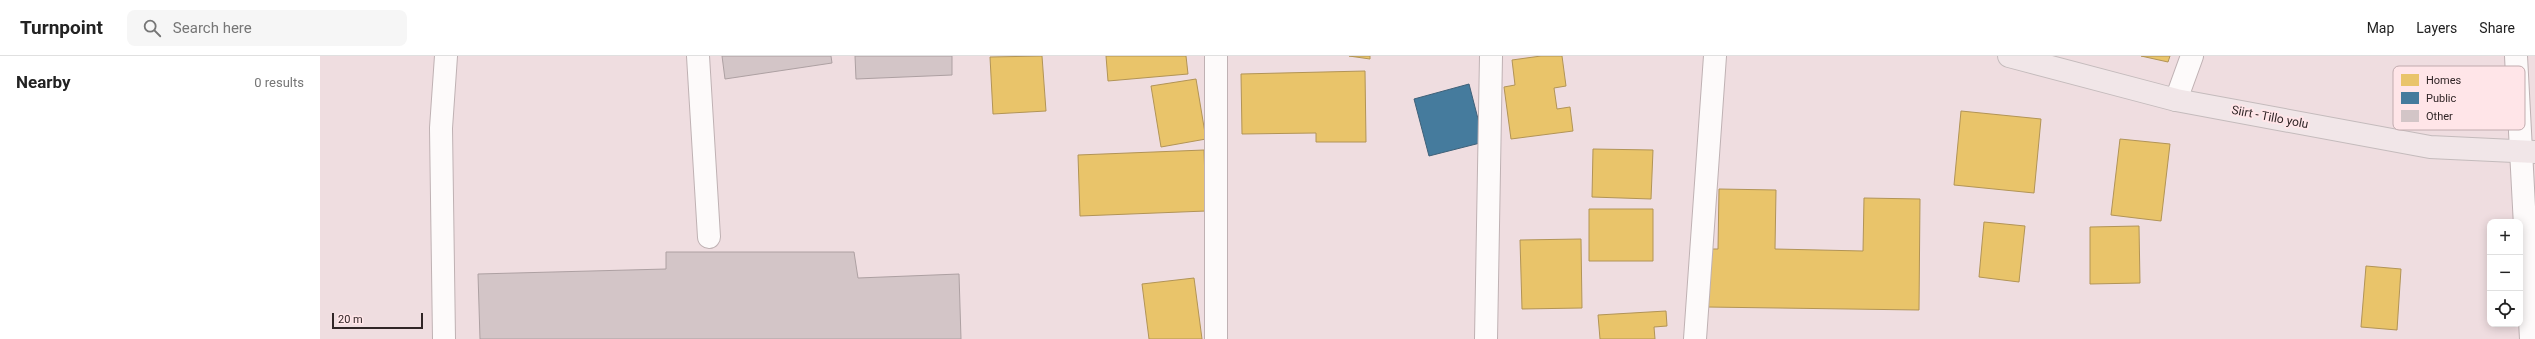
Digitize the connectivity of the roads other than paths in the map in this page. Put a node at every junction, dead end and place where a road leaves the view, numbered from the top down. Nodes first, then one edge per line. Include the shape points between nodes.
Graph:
1 (446, 56) edge
2 (698, 56) edge
3 (1216, 56) edge
4 (1491, 56) edge
5 (1715, 56) edge
6 (2009, 56) edge
7 (2192, 56) edge
8 (2516, 56) edge
9 (2517, 66) edge
10 (2176, 100) junction
11 (2525, 128) edge
12 (2528, 152) edge
13 (709, 237) dead end
14 (444, 339) edge
15 (1216, 339) edge
16 (1486, 339) edge
17 (1695, 339) edge
18 (2531, 339) edge

1 - 14 street via 441,128
2 - 13 street
3 - 15 street
4 - 16 street
5 - 17 street
6 - 10 main road, Siirt - Tillo yolu
7 - 10 street
8 - 9 street
10 - 12 main road, Siirt - Tillo yolu via 2430,147
11 - 12 street
12 - 18 street

